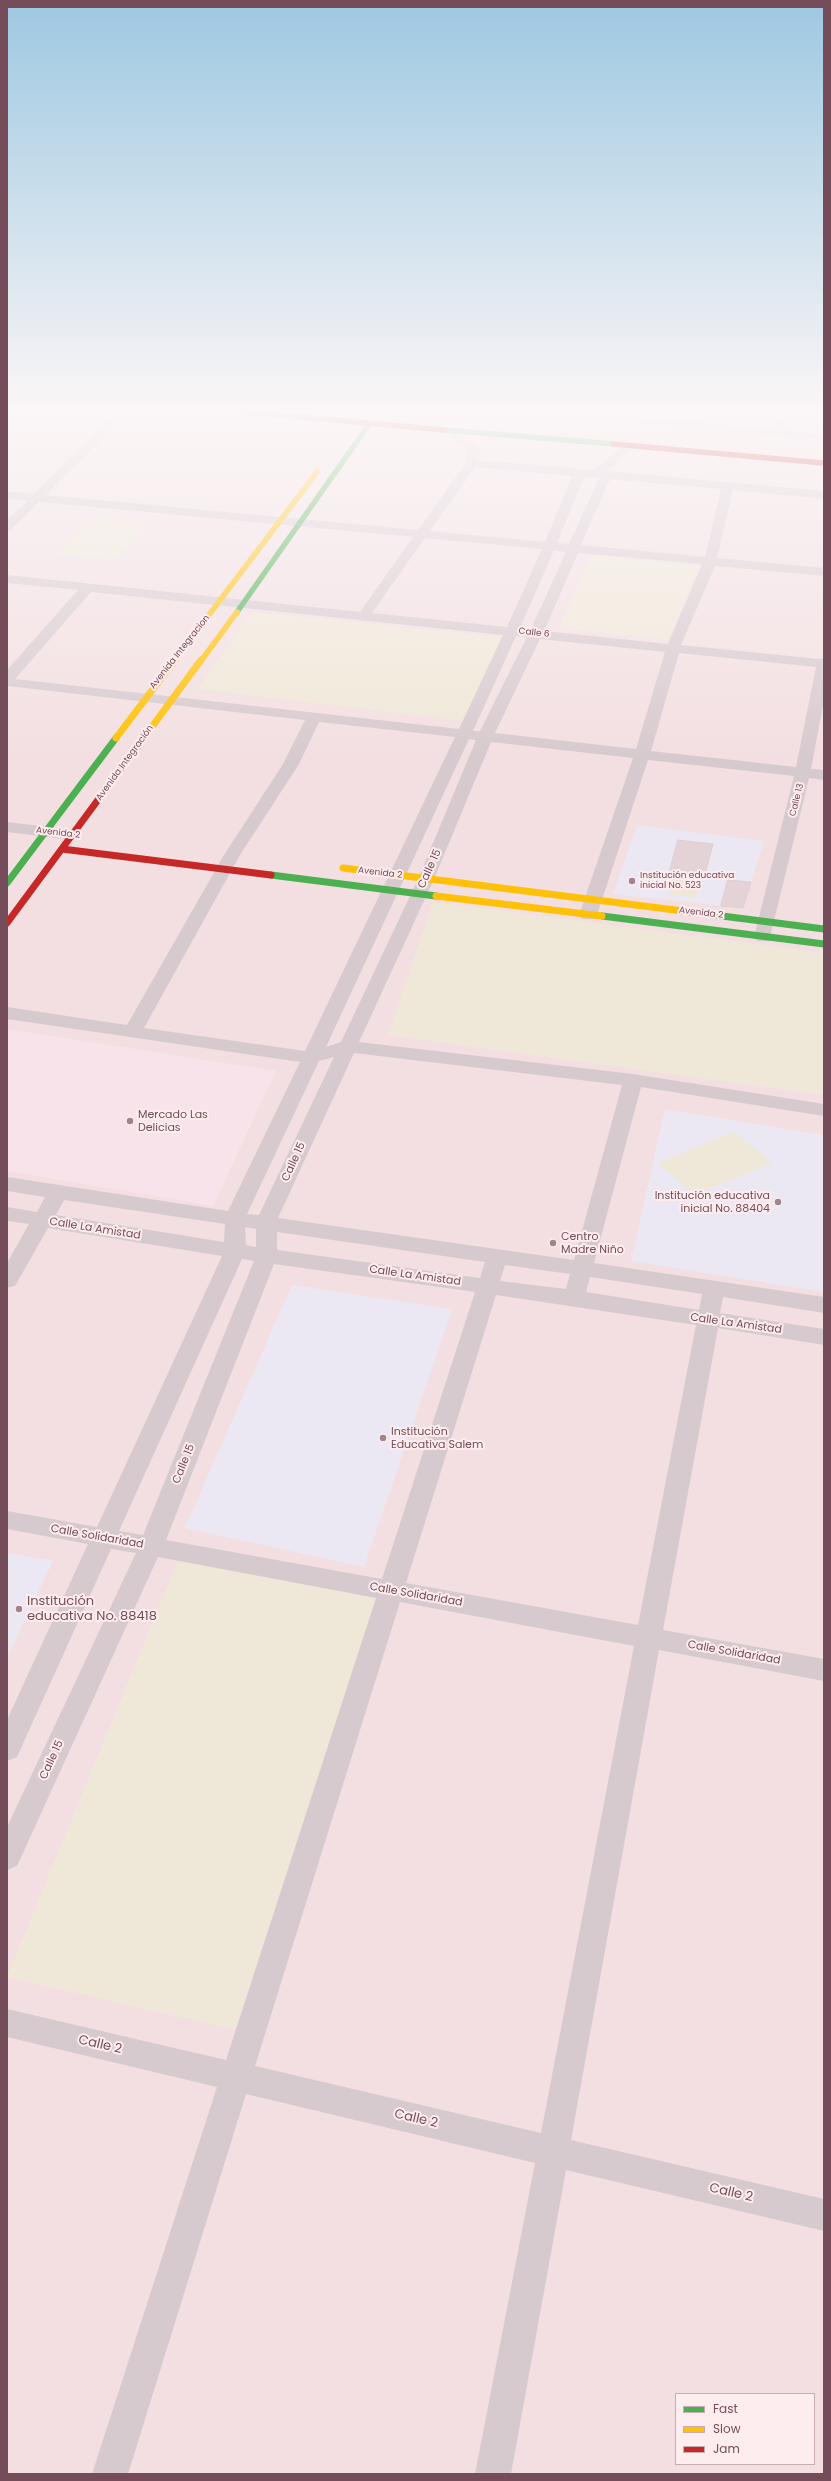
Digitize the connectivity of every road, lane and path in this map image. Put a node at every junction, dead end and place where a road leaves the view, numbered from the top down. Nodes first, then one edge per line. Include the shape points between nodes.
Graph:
1 (275, 528) edge
2 (295, 528) edge
3 (351, 528) edge
4 (425, 528) edge
5 (560, 528) edge
6 (579, 528) edge
7 (718, 528) edge
8 (421, 534) junction
9 (549, 546) junction
10 (573, 548) junction
11 (710, 562) junction
12 (824, 572) edge
13 (7, 579) edge
14 (88, 587) junction
15 (220, 600) junction
16 (244, 602) junction
17 (364, 615) junction
18 (511, 631) junction
19 (536, 633) junction
20 (673, 648) junction
21 (824, 663) edge
22 (7, 679) edge
23 (7, 682) edge
24 (144, 698) junction
25 (170, 701) junction
26 (314, 717) junction
27 (463, 734) junction
28 (485, 736) junction
29 (642, 754) junction
30 (804, 772) junction
31 (824, 775) edge
32 (7, 827) edge
33 (46, 831) junction
34 (77, 835) junction
35 (62, 849) junction
36 (230, 858) junction
37 (331, 867) dead end
38 (7, 883) edge
39 (395, 883) junction
40 (423, 886) junction
41 (594, 900) junction
42 (588, 915) junction
43 (7, 923) edge
44 (765, 929) junction
45 (824, 929) edge
46 (824, 944) edge
47 (7, 1014) edge
48 (132, 1032) junction
49 (347, 1046) junction
50 (310, 1058) junction
51 (632, 1080) junction
52 (824, 1110) edge
53 (15, 1185) edge
54 (59, 1192) junction
55 (7, 1214) edge
56 (235, 1218) junction
57 (43, 1221) junction
58 (266, 1222) junction
59 (235, 1251) junction
60 (267, 1256) junction
61 (497, 1257) junction
62 (584, 1267) junction
63 (7, 1281) edge
64 (488, 1286) junction
65 (714, 1288) junction
66 (574, 1298) junction
67 (824, 1305) edge
68 (708, 1320) junction
69 (824, 1337) edge
70 (7, 1520) edge
71 (103, 1538) junction
72 (151, 1547) junction
73 (391, 1590) junction
74 (649, 1638) junction
75 (824, 1670) edge
76 (7, 1749) edge
77 (7, 1857) edge
78 (7, 2023) edge
79 (236, 2077) junction
80 (554, 2151) junction
81 (824, 2215) edge
82 (110, 2474) edge
83 (494, 2474) edge

1 - 15 main road, Avenida Integracion
2 - 16 main road, Avenida Integración
3 - 8 street
4 - 8 street
5 - 9 street
6 - 10 street, Calle 15
7 - 11 street
8 - 9 street
8 - 17 street
9 - 10 street
9 - 18 street via 542,567
10 - 11 street
10 - 19 street, Calle 15
11 - 12 street
11 - 20 street
13 - 14 street, Calle 6
14 - 15 street, Calle 6
14 - 22 street
15 - 16 street, Calle 6
15 - 24 main road, Avenida Integracion
16 - 17 street, Calle 6
16 - 25 main road, Avenida Integración
17 - 18 street, Calle 6
18 - 19 street, Calle 6
18 - 27 street
19 - 20 street, Calle 6
19 - 28 street, Calle 15
20 - 21 street, Calle 6
20 - 29 street
21 - 30 street, Calle 13
23 - 24 street
24 - 25 street
24 - 33 main road, Avenida Integracion
25 - 26 street
25 - 34 main road, Avenida Integración
26 - 27 street
26 - 36 street via 291,764
27 - 28 street
27 - 39 street
28 - 29 street
28 - 40 street, Calle 15
29 - 30 street
29 - 41 street
30 - 31 street
30 - 44 street, Calle 13
32 - 33 street, Avenida 2
33 - 34 street, Avenida 2
33 - 38 main road, Avenida Integracion
34 - 35 main road, Avenida Integración
35 - 36 main road, Avenida 2
35 - 43 main road, Avenida Integración
36 - 39 main road, Avenida 2
36 - 48 street
37 - 39 main road, Avenida 2
39 - 40 main road, Avenida 2
39 - 40 main road, Avenida 2
39 - 50 street
40 - 41 main road, Avenida 2
40 - 42 main road, Avenida 2
40 - 49 street, Calle 15
41 - 42 street
41 - 44 main road, Avenida 2
42 - 44 main road, Avenida 2
44 - 45 main road, Avenida 2
44 - 46 main road, Avenida 2
47 - 48 street
48 - 50 street
49 - 50 street
49 - 51 street
49 - 58 street, Calle 15
50 - 56 street
51 - 52 street
51 - 62 street
53 - 54 street
53 - 55 street
54 - 56 street
54 - 57 street
55 - 57 street, Calle La Amistad
56 - 58 street
56 - 59 street
57 - 59 street, Calle La Amistad
57 - 63 street
58 - 60 street, Calle 15
58 - 61 street
59 - 60 street, Calle La Amistad
59 - 71 street
60 - 64 street, Calle La Amistad
60 - 72 street, Calle 15
61 - 62 street
61 - 64 street
62 - 65 street
62 - 66 street
64 - 66 street, Calle La Amistad
64 - 73 street
65 - 67 street
65 - 68 street
66 - 68 street, Calle La Amistad
68 - 69 street, Calle La Amistad
68 - 74 street
70 - 71 street, Calle Solidaridad
71 - 72 street, Calle Solidaridad
71 - 76 street
72 - 73 street, Calle Solidaridad
72 - 77 street, Calle 15
73 - 74 street, Calle Solidaridad
73 - 79 street
74 - 75 street, Calle Solidaridad
74 - 80 street
78 - 79 street, Calle 2
79 - 80 street, Calle 2
79 - 82 street
80 - 81 street, Calle 2
80 - 83 street

